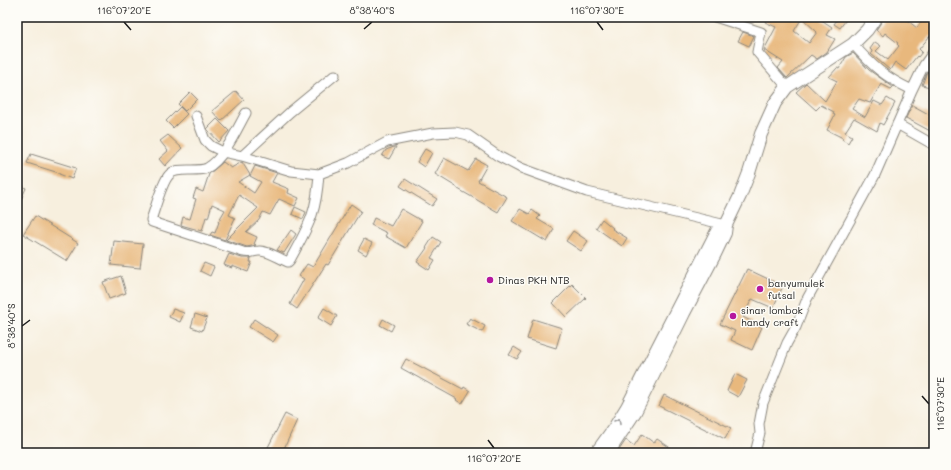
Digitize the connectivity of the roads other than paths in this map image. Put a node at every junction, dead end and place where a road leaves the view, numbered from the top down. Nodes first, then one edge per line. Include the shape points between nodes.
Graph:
1 (715, 17) edge
2 (876, 17) edge
3 (853, 44) junction
4 (934, 51) edge
5 (924, 66) junction
6 (934, 68) edge
7 (335, 75) dead end
8 (786, 87) junction
9 (912, 90) junction
10 (246, 112) dead end
11 (196, 116) dead end
12 (897, 124) junction
13 (934, 145) edge
14 (224, 152) junction
15 (242, 156) junction
16 (319, 174) junction
17 (726, 224) junction
18 (613, 438) junction
19 (596, 453) edge
20 (608, 453) edge
21 (755, 453) edge

1 - 8 street via 762,32 757,52
2 - 3 main road
3 - 8 main road
3 - 9 street via 882,74
4 - 5 street
5 - 6 street
5 - 9 street
7 - 15 street
8 - 17 main road via 771,111 742,190
9 - 12 street
10 - 14 street
11 - 14 street via 205,140
12 - 13 street
12 - 21 street via 875,174 807,298 787,343 763,403
14 - 15 street
14 - 16 street via 208,167 170,173 152,222 243,252 263,251 288,262 313,214
15 - 16 street via 291,171
16 - 17 street via 348,164 387,142 433,133 455,132 468,135 521,168 579,190
17 - 18 main road via 718,230
18 - 19 main road
18 - 20 main road

